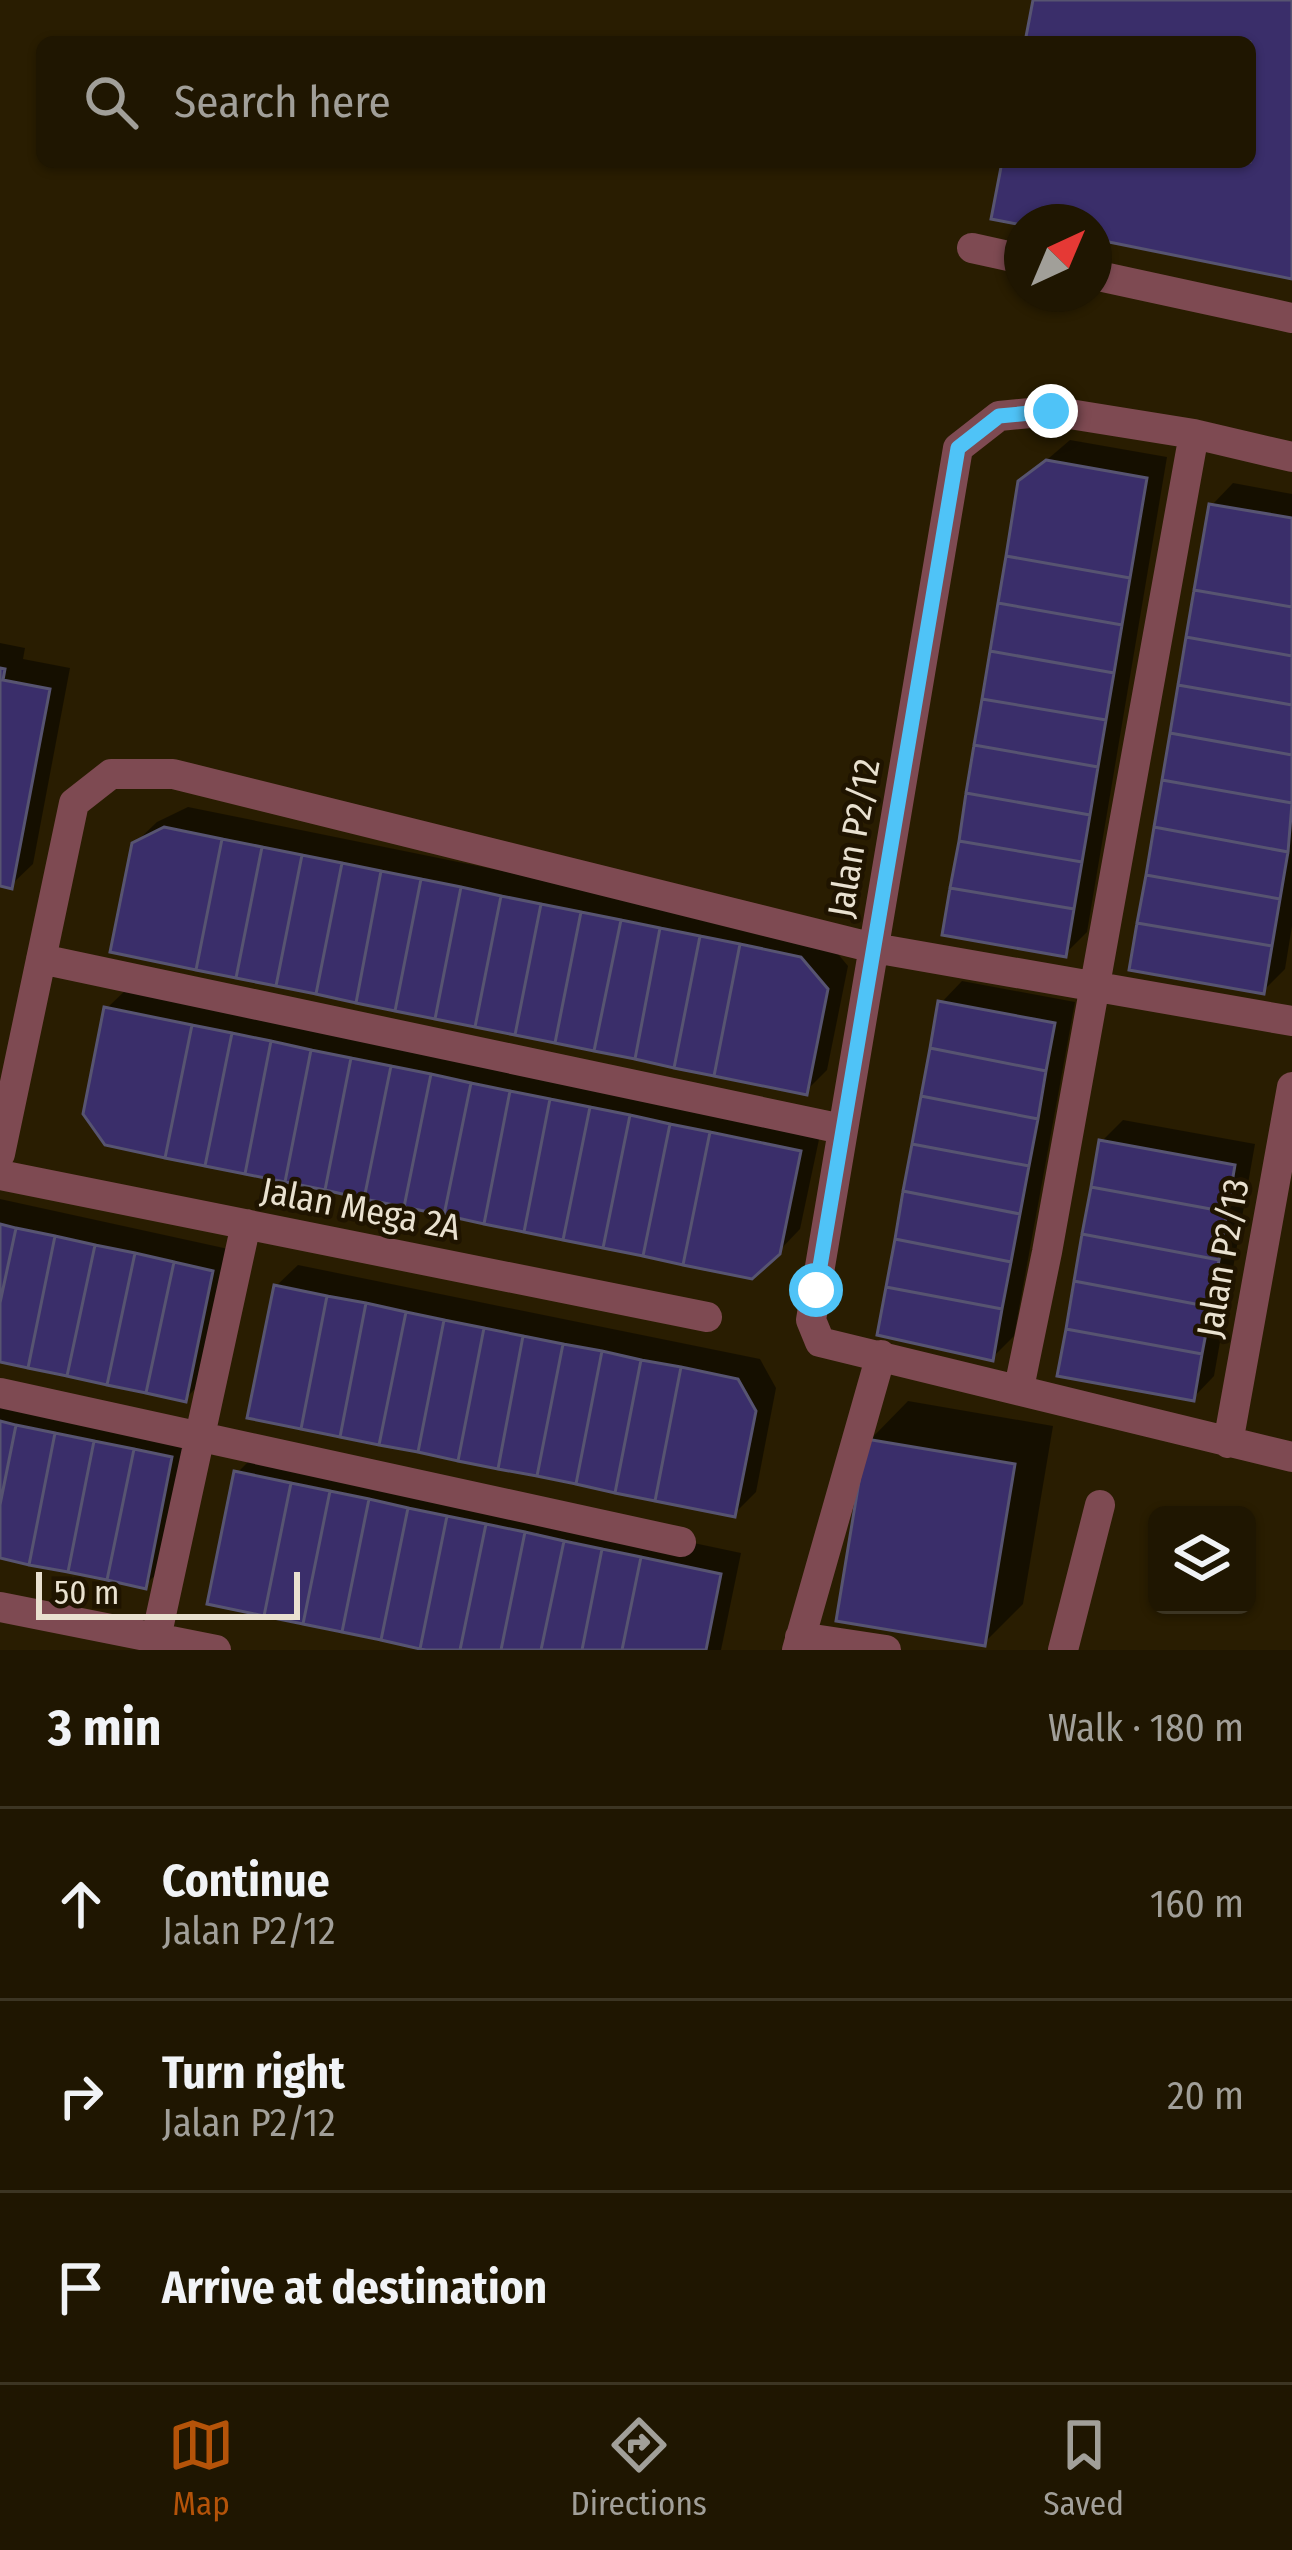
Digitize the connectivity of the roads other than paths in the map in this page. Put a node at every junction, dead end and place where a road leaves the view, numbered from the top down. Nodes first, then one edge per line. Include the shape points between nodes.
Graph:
1 (971, 248) dead end
2 (1004, 256) edge
3 (1112, 279) edge
4 (1292, 318) edge
5 (1194, 434) junction
6 (1292, 457) edge
7 (874, 948) junction
8 (41, 959) junction
9 (1096, 987) junction
10 (1292, 1021) edge
11 (1292, 1087) edge
12 (842, 1129) junction
13 (0, 1154) edge
14 (0, 1175) edge
15 (245, 1224) junction
16 (707, 1317) dead end
17 (881, 1355) junction
18 (1019, 1388) junction
19 (0, 1393) edge
20 (199, 1435) junction
21 (1228, 1442) junction
22 (1292, 1456) edge
23 (1100, 1505) dead end
24 (681, 1542) dead end
25 (0, 1607) edge
26 (156, 1637) junction
27 (798, 1643) edge
28 (216, 1650) edge
29 (886, 1650) edge
30 (1063, 1650) edge

1 - 2 street
3 - 4 street
5 - 6 street, Jalan P2/12
5 - 7 street, Jalan P2/12 via 1051,411 999,416 958,448
5 - 9 street
7 - 8 street via 173,774 111,774 74,803
7 - 9 street
7 - 12 street, Jalan P2/12
8 - 12 street
8 - 13 street
9 - 10 street
9 - 18 street
11 - 21 street, Jalan P2/13
12 - 17 street, Jalan P2/12 via 811,1320 820,1342
14 - 15 street, Jalan Mega 2A
15 - 16 street, Jalan Mega 2A
15 - 20 street
17 - 18 street
17 - 27 street
18 - 21 street
19 - 20 street
20 - 24 street
20 - 26 street
21 - 22 street
23 - 30 street
25 - 26 street
26 - 28 street
27 - 29 street

